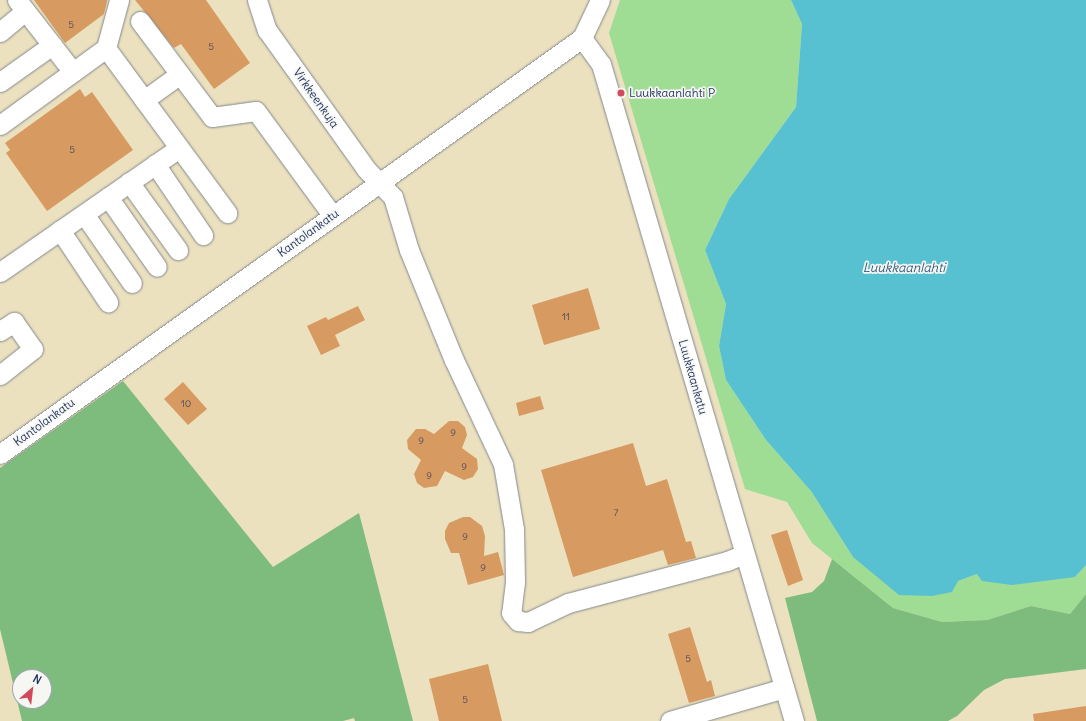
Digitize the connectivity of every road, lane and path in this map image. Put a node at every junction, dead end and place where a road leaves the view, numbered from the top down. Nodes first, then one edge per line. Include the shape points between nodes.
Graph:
1 (119, 0) edge
2 (600, 0) edge
3 (21, 5) edge
4 (258, 6) edge
5 (140, 21) dead end
6 (0, 32) edge
7 (582, 38) junction
8 (52, 45) junction
9 (106, 48) junction
10 (73, 72) junction
11 (180, 74) junction
12 (0, 82) edge
13 (144, 100) junction
14 (0, 125) edge
15 (179, 148) junction
16 (155, 164) junction
17 (129, 182) junction
18 (377, 183) junction
19 (108, 197) junction
20 (84, 214) junction
21 (227, 214) dead end
22 (332, 215) junction
23 (60, 230) junction
24 (202, 235) dead end
25 (178, 250) dead end
26 (157, 267) dead end
27 (0, 272) edge
28 (132, 284) dead end
29 (108, 302) dead end
30 (0, 331) edge
31 (0, 374) edge
32 (0, 454) edge
33 (744, 554) junction
34 (784, 688) junction
35 (670, 721) edge
36 (794, 721) edge

1 - 9 street
2 - 7 street, Kantolankatu
3 - 6 street
3 - 8 street
4 - 18 street, Virkkeenkuja via 267,30
5 - 11 street
7 - 18 street, Kantolankatu
7 - 33 street, Luukkaankatu via 601,64
8 - 10 street
8 - 12 street
9 - 10 street
9 - 13 street
10 - 14 street
11 - 13 street
11 - 22 street via 212,117 256,112
13 - 15 street
15 - 16 street
15 - 21 street
16 - 17 street
16 - 24 street
17 - 19 street
17 - 25 street
18 - 22 street, Kantolankatu
18 - 33 street, Virkkeenkuja via 393,197 409,250 454,360 503,464 514,529 515,560 510,606 511,613 518,621 528,622 568,603 727,561
19 - 20 street
19 - 26 street
20 - 23 street
20 - 28 street
22 - 32 street, Kantolankatu
23 - 27 street
23 - 29 street
30 - 31 street via 14,322 33,349
33 - 34 street, Luukkaankatu
34 - 35 street
34 - 36 street, Luukkaankatu

